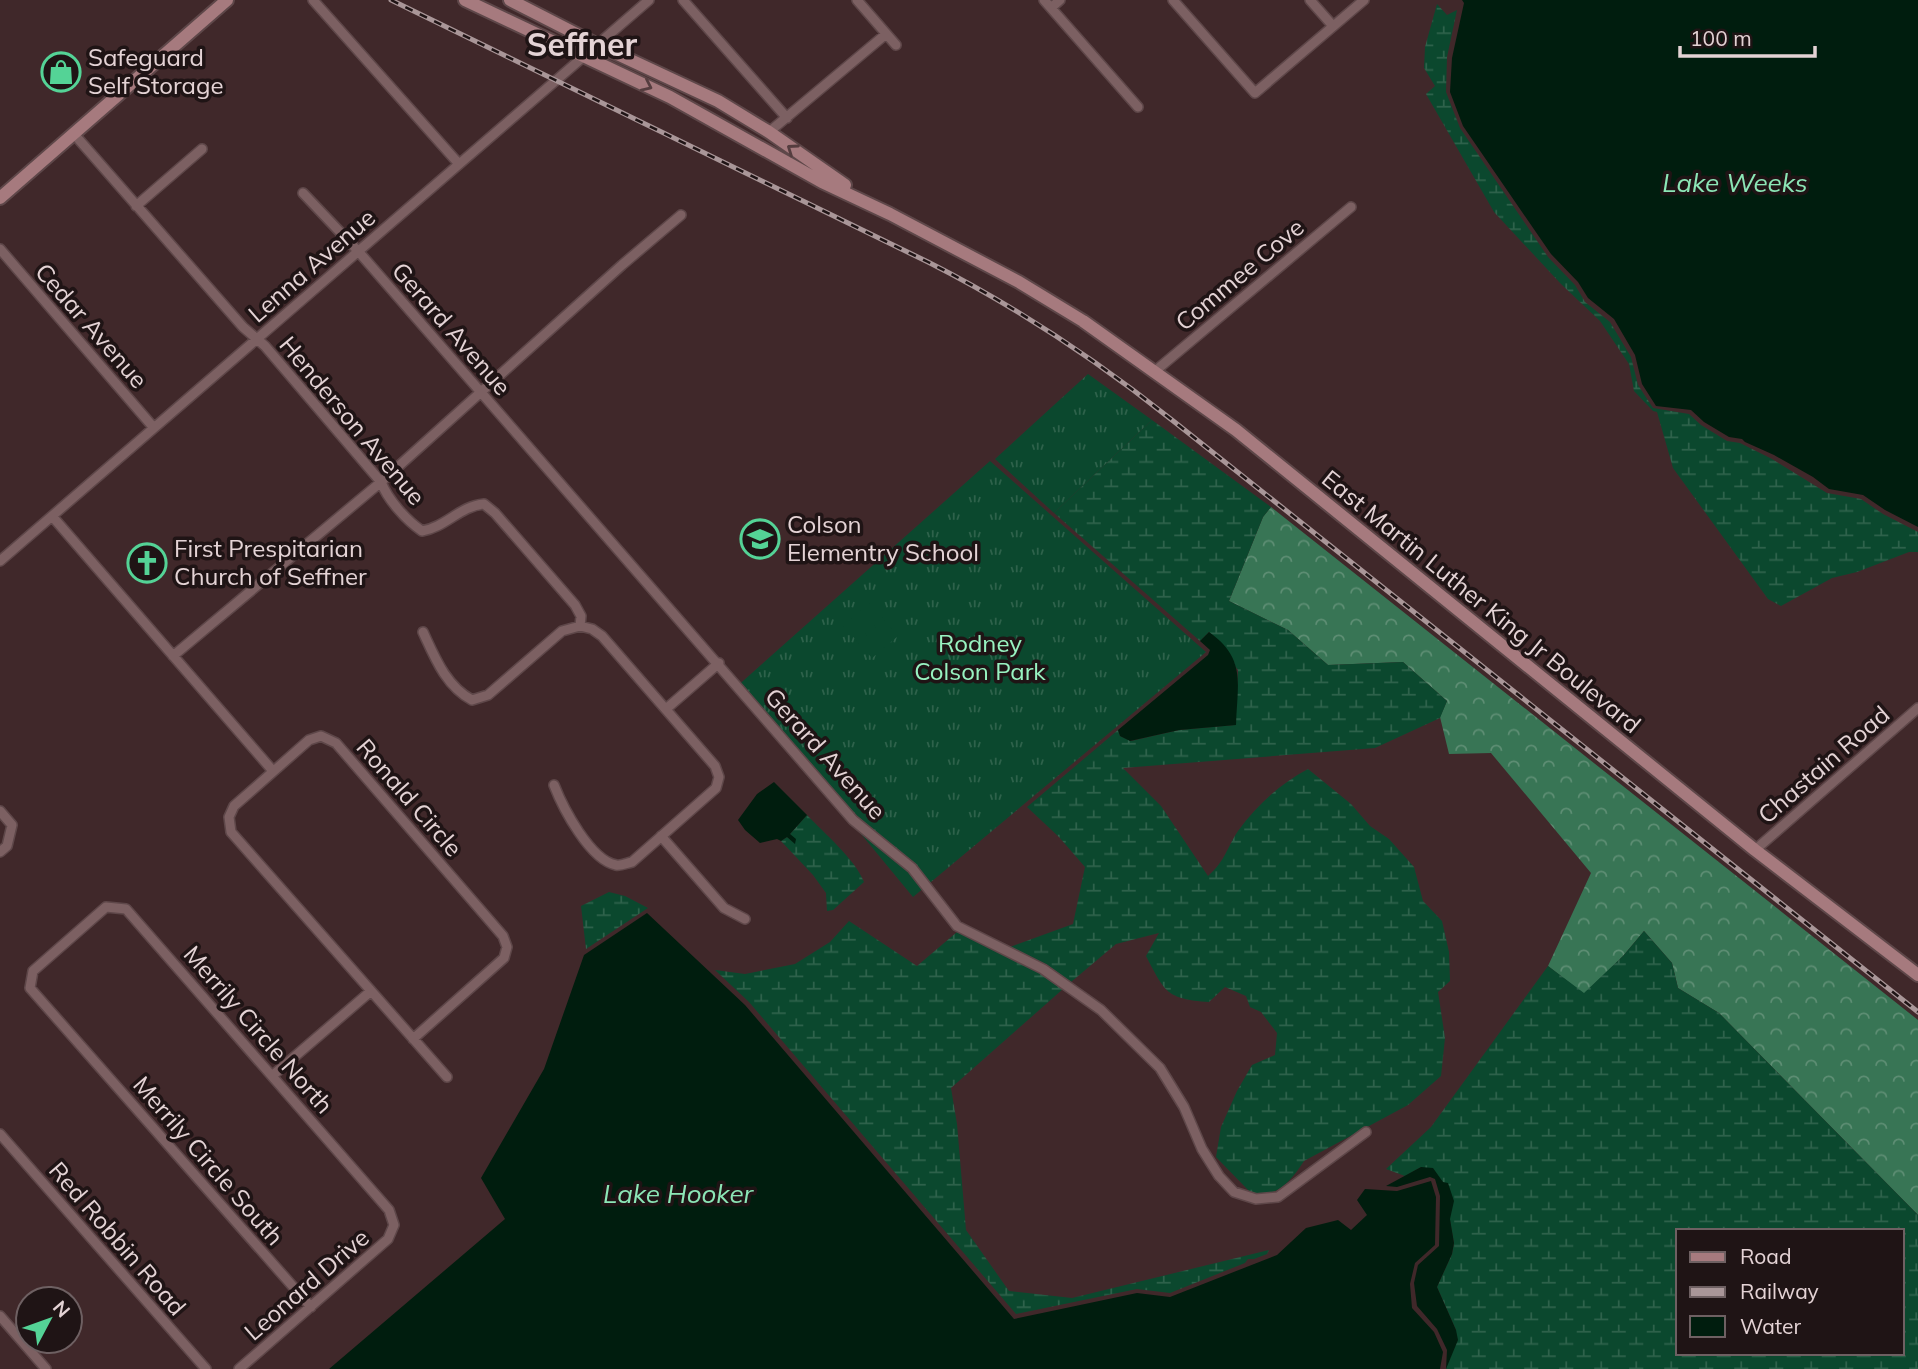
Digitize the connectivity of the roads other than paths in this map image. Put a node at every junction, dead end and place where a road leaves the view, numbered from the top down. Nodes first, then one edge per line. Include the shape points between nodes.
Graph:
1 (227, 0) edge
2 (313, 0) edge
3 (465, 0) edge
4 (649, 0) edge
5 (683, 0) edge
6 (857, 0) edge
7 (1060, 0) edge
8 (1173, 0) edge
9 (1310, 0) edge
10 (1364, 0) edge
11 (512, 1) edge
12 (1048, 4) edge
13 (1334, 26) junction
14 (886, 34) junction
15 (596, 44) junction
16 (896, 46) dead end
17 (585, 56) junction
18 (1138, 107) dead end
19 (788, 118) junction
20 (769, 132) junction
21 (74, 134) junction
22 (202, 149) dead end
23 (458, 164) junction
24 (303, 192) dead end
25 (0, 198) edge
26 (136, 206) junction
27 (1351, 207) dead end
28 (890, 214) junction
29 (681, 215) dead end
30 (0, 249) edge
31 (358, 251) junction
32 (257, 338) junction
33 (1154, 372) junction
34 (481, 393) junction
35 (154, 428) junction
36 (381, 482) junction
37 (52, 516) junction
38 (0, 561) edge
39 (580, 626) junction
40 (423, 632) dead end
41 (173, 656) junction
42 (719, 663) junction
43 (1918, 708) edge
44 (666, 709) junction
45 (273, 771) junction
46 (554, 785) dead end
47 (0, 811) edge
48 (661, 836) junction
49 (1755, 850) junction
50 (0, 852) edge
51 (745, 919) dead end
52 (1918, 975) edge
53 (371, 991) junction
54 (413, 1039) junction
55 (77, 1041) joint
56 (272, 1076) junction
57 (447, 1077) dead end
58 (1366, 1132) dead end
59 (2, 1139) edge
60 (394, 1225) joint
61 (311, 1307) junction
62 (0, 1316) edge
63 (46, 1369) edge
64 (206, 1369) edge
65 (239, 1369) edge

1 - 21 main road
2 - 23 street
3 - 17 main road
4 - 15 street, Lenna Avenue
5 - 19 street
6 - 14 street
7 - 12 street
8 - 13 street via 1255,93
9 - 13 street
10 - 13 street
11 - 15 main road
12 - 18 street
14 - 16 street
14 - 19 street
15 - 17 street, Lenna Avenue
15 - 20 main road via 718,102
17 - 23 street, Lenna Avenue
17 -> 28 main road
19 - 20 street
28 -> 20 main road
21 - 25 main road
21 - 26 street, Henderson Avenue
22 - 26 street
23 - 31 street, Lenna Avenue
24 - 31 street, Gerard Avenue
26 - 32 street, Henderson Avenue
27 - 33 street, Commee Cove
28 - 33 main road, East Martin Luther King Jr Boulevard via 1008,276 1083,321
29 - 34 street
30 - 35 street, Cedar Avenue
31 - 32 street, Lenna Avenue
31 - 34 street, Gerard Avenue
32 - 35 street, Lenna Avenue
32 - 36 street, Henderson Avenue
33 - 49 main road, East Martin Luther King Jr Boulevard via 1243,436
34 - 36 street
34 - 42 street, Gerard Avenue
35 - 37 street, Lenna Avenue
36 - 39 street, Henderson Avenue via 422,531 433,530 470,505 484,504 575,605
36 - 41 street
37 - 38 street, Lenna Avenue
37 - 41 street
39 - 40 street via 562,631 488,695 472,700 460,694 440,669
39 - 44 street via 602,636
41 - 45 street
42 - 44 street
42 - 58 street, Gerard Avenue via 853,820 912,868 957,926 1043,968 1101,1010 1160,1068 1202,1149 1234,1192 1256,1199 1278,1197
43 - 49 street, Chastain Road
44 - 48 street via 715,766 719,777 716,788
45 - 53 street, Ronald Circle via 234,806 229,817 231,832
45 - 54 street, Ronald Circle via 309,740 321,736 336,743 503,936 504,958
46 - 48 street via 568,818 603,860 618,866 632,862
47 - 50 street via 12,825
48 - 51 street via 724,908
49 - 52 main road, East Martin Luther King Jr Boulevard
53 - 54 street, Ronald Circle
53 - 56 street
54 - 57 street, Ronald Circle
55 - 56 street, Merrily Circle North via 30,988 33,971 106,907 127,909
55 - 61 street, Merrily Circle South
56 - 60 street, Merrily Circle North via 389,1210
59 - 64 street, Red Robbin Road
60 - 61 street, Leonard Drive via 388,1240
61 - 65 street, Leonard Drive
62 - 63 street

